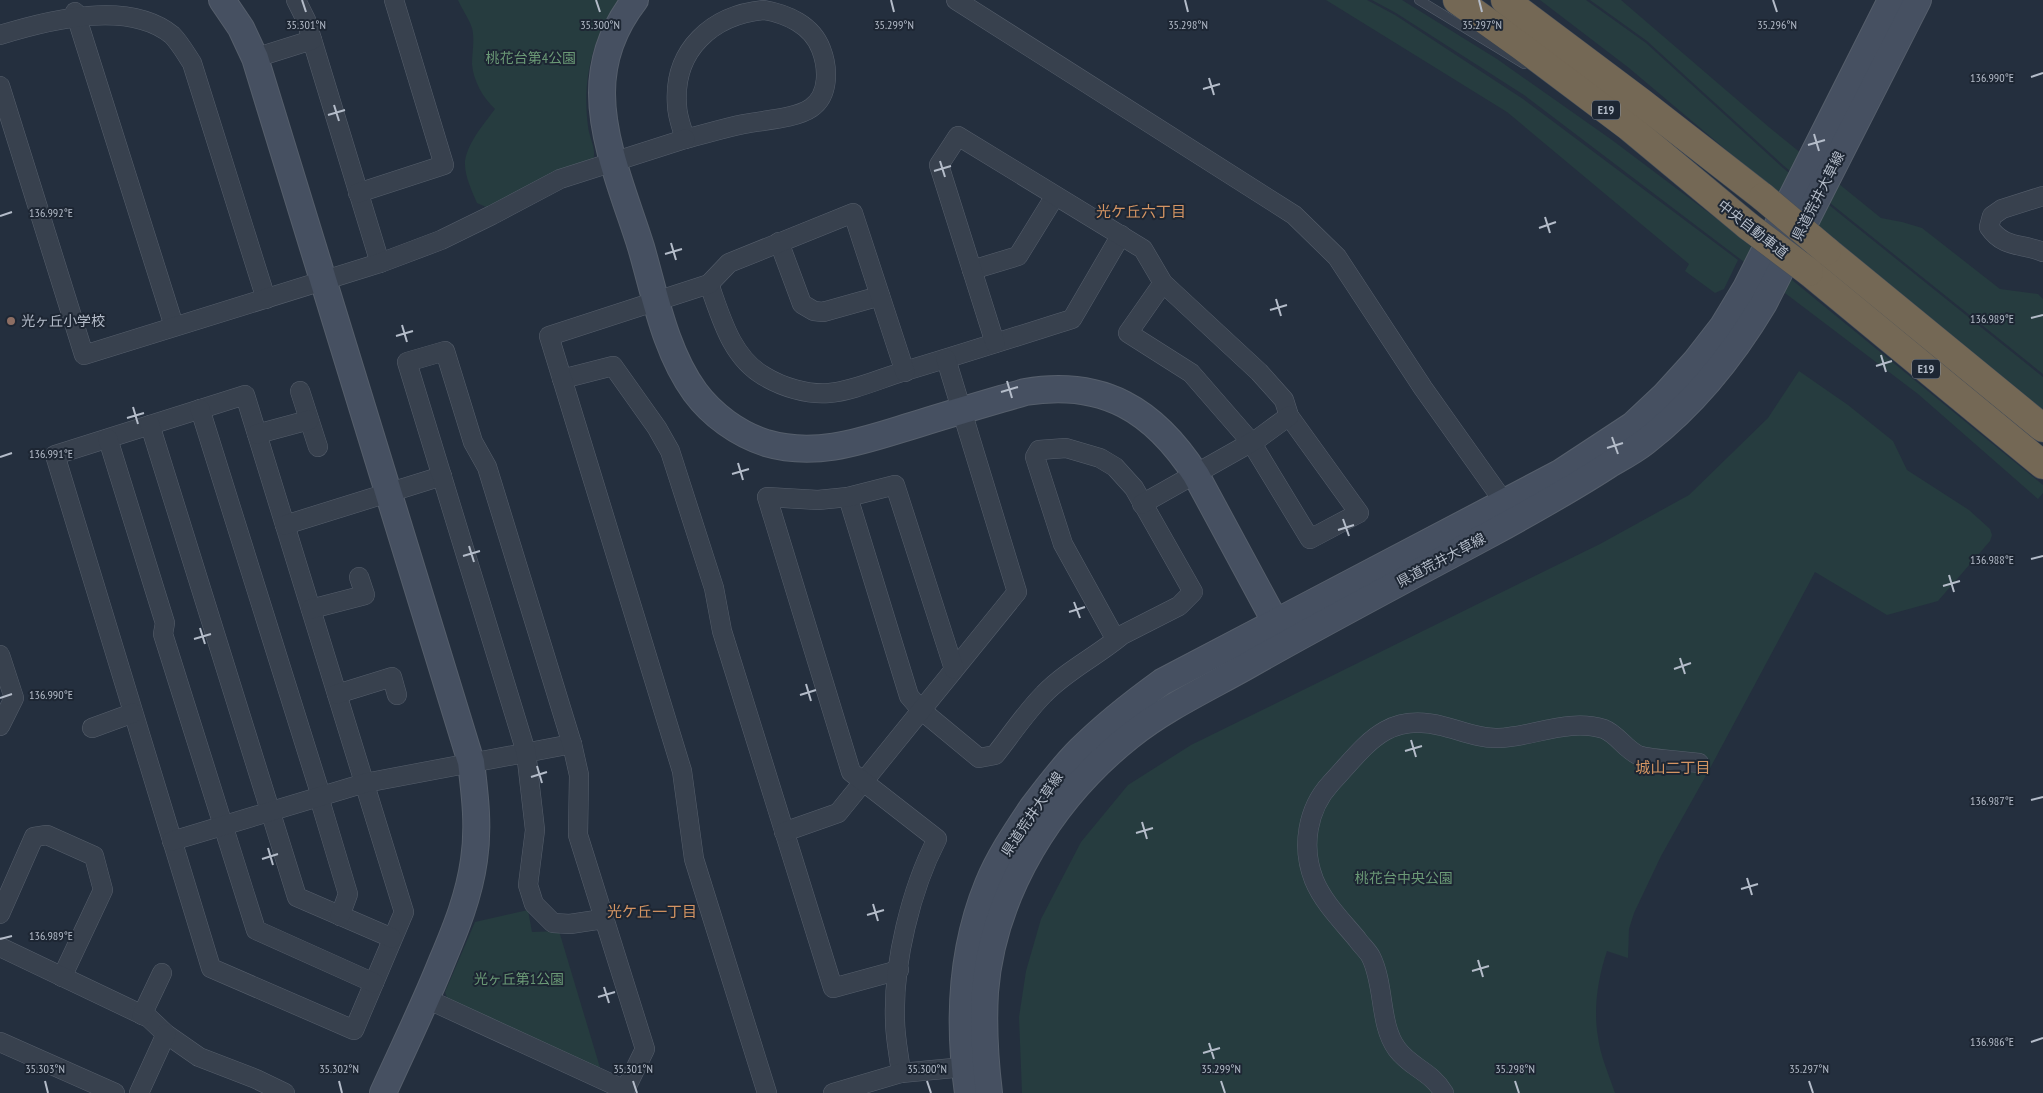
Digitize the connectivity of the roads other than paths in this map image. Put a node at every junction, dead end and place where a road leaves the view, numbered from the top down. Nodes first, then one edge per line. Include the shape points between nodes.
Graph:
1 (222, 0) edge
2 (296, 0) edge
3 (394, 0) edge
4 (635, 0) edge
5 (956, 0) edge
6 (1419, 0) edge
7 (1457, 0) edge
8 (1505, 0) edge
9 (1513, 0) edge
10 (1891, 0) edge
11 (1918, 0) edge
12 (75, 12) junction
13 (1540, 24) junction
14 (0, 34) edge
15 (312, 40) junction
16 (255, 58) junction
17 (1532, 69) dead end
18 (1548, 78) dead end
19 (0, 86) edge
20 (1629, 127) junction
21 (685, 139) junction
22 (614, 162) junction
23 (358, 193) junction
24 (1055, 196) junction
25 (2043, 196) edge
26 (1121, 235) junction
27 (779, 242) junction
28 (2043, 252) edge
29 (380, 263) junction
30 (972, 270) junction
31 (323, 280) junction
32 (1163, 283) junction
33 (709, 284) junction
34 (880, 296) junction
35 (266, 299) junction
36 (658, 302) junction
37 (174, 326) junction
38 (995, 343) junction
39 (946, 359) junction
40 (905, 372) junction
41 (562, 379) junction
42 (300, 391) dead end
43 (200, 409) junction
44 (962, 410) junction
45 (1289, 416) junction
46 (308, 420) junction
47 (150, 425) junction
48 (2043, 428) edge
49 (257, 434) junction
50 (108, 438) junction
51 (1251, 442) junction
52 (318, 448) dead end
53 (2043, 465) edge
54 (1196, 475) junction
55 (442, 476) junction
56 (388, 492) junction
57 (848, 497) junction
58 (1504, 502) junction
59 (1142, 504) junction
60 (285, 525) junction
61 (359, 577) dead end
62 (311, 609) junction
63 (1281, 632) junction
64 (1116, 640) junction
65 (0, 655) edge
66 (954, 669) junction
67 (338, 694) junction
68 (398, 695) dead end
69 (921, 710) junction
70 (133, 713) junction
71 (0, 726) edge
72 (92, 728) dead end
73 (572, 744) junction
74 (526, 752) junction
75 (471, 762) junction
76 (1699, 763) dead end
77 (864, 782) junction
78 (365, 783) junction
79 (320, 797) junction
80 (270, 812) junction
81 (223, 826) junction
82 (784, 832) junction
83 (172, 841) junction
84 (0, 914) edge
85 (340, 916) junction
86 (604, 919) junction
87 (392, 938) junction
88 (0, 947) edge
89 (899, 970) junction
90 (162, 973) dead end
91 (62, 977) junction
92 (374, 983) junction
93 (427, 998) junction
94 (142, 1015) junction
95 (166, 1034) junction
96 (0, 1042) edge
97 (964, 1067) junction
98 (902, 1073) junction
99 (629, 1091) edge
100 (114, 1093) edge
101 (139, 1093) edge
102 (284, 1093) edge
103 (383, 1093) edge
104 (768, 1093) edge
105 (833, 1093) edge
106 (968, 1093) edge
107 (989, 1093) edge
108 (1444, 1093) edge

1 - 16 main road via 241,28
2 - 15 street
3 - 23 street via 444,165
4 - 22 main road via 613,37 604,71 604,123
5 - 58 street via 1294,215 1337,257
6 - 17 lane
7 - 20 highway, 中央自動車道 / E19
8 - 13 highway, E19
9 - 13 lane
10 - 58 main road, 県道荒井大草線 via 1746,288 1723,326 1666,395 1633,425 1560,473
11 - 63 main road, 県道荒井大草線 via 1764,303 1742,340 1710,380 1678,412 1645,442 1569,491
12 - 14 street
12 - 35 street via 106,7 127,9 152,19 172,34 192,63
12 - 37 street
13 - 48 highway, E19, bridge via 1763,197
15 - 16 street
15 - 23 street
16 - 31 main road
18 - 20 lane
19 - 37 street via 84,355
20 - 53 highway, 中央自動車道 / E19, bridge
21 - 21 street via 802,113 812,107 826,83 826,62 820,45 810,32 781,13 764,10 745,12 711,28 687,56 680,74 677,106
21 - 22 street
22 - 29 street via 560,179 441,240
22 - 36 main road
23 - 29 street
24 - 26 street
24 - 30 street via 1018,256
24 - 30 street via 958,136 939,165
25 - 28 street via 2002,209 1992,216 1989,227 1996,237
26 - 32 street via 1142,249
26 - 38 street via 1072,319
27 - 33 street via 729,263
27 - 34 street via 802,304 814,311 823,312
27 - 34 street via 853,213
29 - 31 street
30 - 38 street
31 - 35 street
31 - 56 main road
32 - 45 street via 1259,372 1284,400
32 - 51 street via 1128,333 1191,373
33 - 36 street
33 - 40 street via 724,326 740,355 763,376 807,391 829,393
34 - 40 street
35 - 37 street
36 - 41 street via 549,336
36 - 44 main road via 671,348 695,392 729,425 766,443 803,449 845,446
38 - 39 street
39 - 40 street
39 - 44 street
41 - 82 street via 613,366 670,451 714,588 722,631
41 - 104 street via 682,771 694,859
42 - 46 street
43 - 47 street
43 - 49 street via 245,395
43 - 79 street
44 - 54 main road via 1046,388 1103,394 1144,416 1180,450
44 - 66 street via 1017,592
45 - 51 street
45 - 51 street via 1359,512 1310,540
46 - 49 street
46 - 52 street
47 - 50 street
47 - 80 street
49 - 60 street
50 - 70 street via 55,455
50 - 81 street via 164,623 163,634
51 - 54 street
54 - 59 street
54 - 63 main road
55 - 56 street
55 - 73 street via 407,362 446,351 473,442 487,467
55 - 74 street
56 - 60 street
56 - 75 main road
57 - 66 street via 895,485
57 - 69 street via 909,696
57 - 77 street via 818,500 767,497 850,772
58 - 63 main road, 県道荒井大草線
59 - 64 street via 1193,592 1179,606
59 - 64 street via 1134,488 1115,467 1100,458 1066,448 1039,450 1035,457 1063,544
60 - 62 street
61 - 62 street via 365,595
62 - 67 street
63 - 97 main road, 県道荒井大草線 via 1162,682 1080,750 1025,819 988,884 976,920 964,988
63 - 107 main road, 県道荒井大草線 via 1132,734 1094,766 1069,794 1028,855 1012,888 990,960 984,1020
64 - 69 street via 1043,694 996,755 979,758
65 - 71 street via 14,698
66 - 69 street
67 - 68 street via 392,677
67 - 78 street
69 - 77 street
70 - 72 street
70 - 83 street
73 - 74 street
73 - 86 street via 579,775 578,835
74 - 75 street
74 - 86 street via 535,830 528,885 534,904 553,923
75 - 78 street
75 - 93 main road via 477,832 469,886 462,912
76 - 108 street via 1638,755 1606,730 1594,728 1556,727 1496,738 1428,722 1409,721 1370,740 1323,792 1311,818 1307,846 1315,881 1370,956 1378,976 1389,1033 1396,1047 1407,1061 1430,1075
77 - 82 street via 838,813
77 - 89 street via 937,839 917,887
78 - 79 street
78 - 87 street via 404,912
79 - 80 street
79 - 85 street via 348,894
80 - 81 street
80 - 85 street via 297,897
81 - 83 street
81 - 92 street via 256,930
82 - 89 street via 833,988
83 - 92 street via 211,968 354,1030
84 - 91 street via 34,837 47,835 94,856 103,890
85 - 87 street
86 - 99 street via 645,1049
87 - 92 street
88 - 91 street
89 - 98 street via 895,1020
90 - 94 street
91 - 94 street
93 - 99 street
93 - 103 main road
94 - 95 street
95 - 101 street
95 - 102 street via 199,1056 256,1078
96 - 100 street
97 - 98 street
97 - 106 main road, 県道荒井大草線
98 - 105 street

